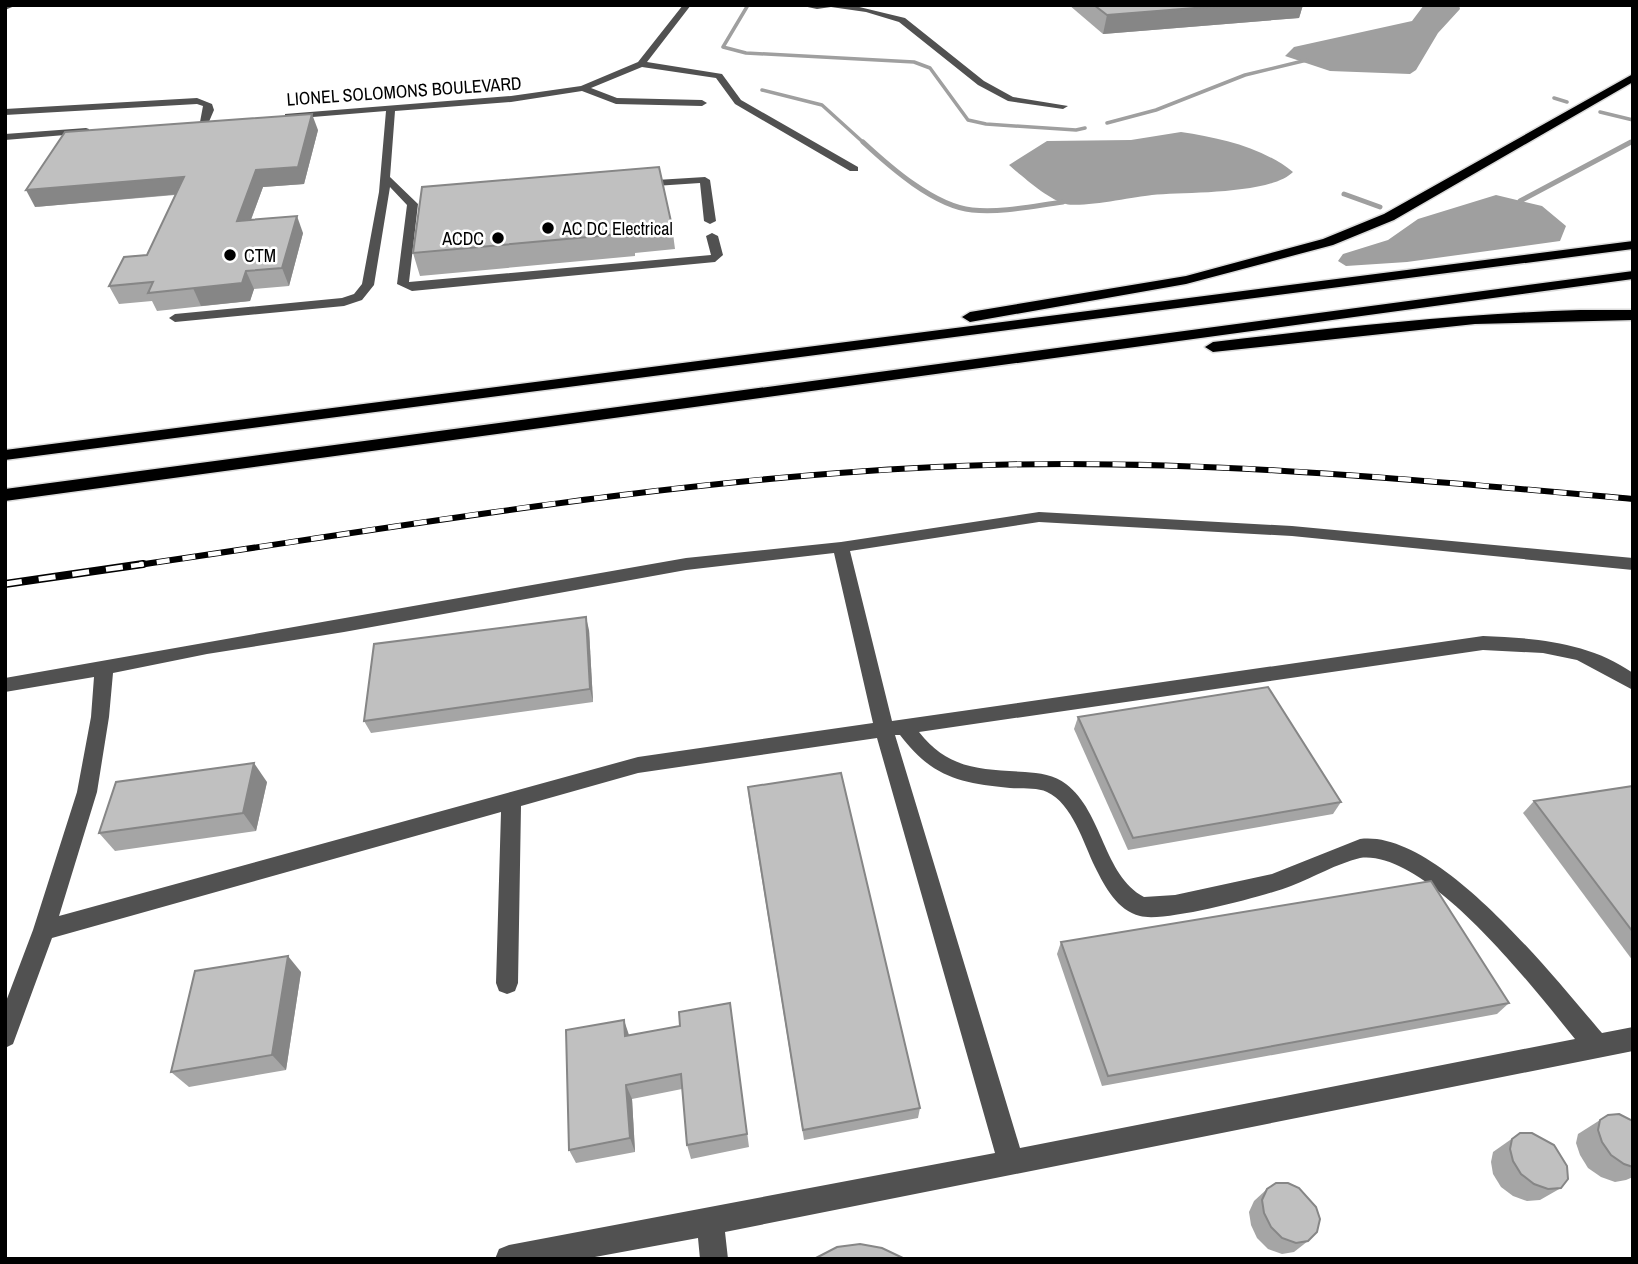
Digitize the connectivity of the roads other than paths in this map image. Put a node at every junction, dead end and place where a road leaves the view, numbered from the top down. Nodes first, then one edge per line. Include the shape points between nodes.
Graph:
1 (13, 5) edge
2 (687, 5) edge
3 (802, 5) edge
4 (828, 5) edge
5 (833, 5) edge
6 (5, 8) edge
7 (641, 64) junction
8 (1633, 77) edge
9 (583, 88) junction
10 (702, 103) dead end
11 (1063, 106) dead end
12 (391, 107) junction
13 (5, 112) edge
14 (272, 117) edge
15 (219, 121) edge
16 (205, 122) junction
17 (192, 123) edge
18 (99, 130) edge
19 (5, 137) edge
20 (854, 169) dead end
21 (385, 177) junction
22 (621, 186) edge
23 (710, 221) dead end
24 (712, 236) dead end
25 (1633, 245) edge
26 (1633, 275) edge
27 (1633, 315) edge
28 (174, 318) dead end
29 (679, 368) junction
30 (391, 443) junction
31 (5, 455) edge
32 (5, 495) edge
33 (841, 547) junction
34 (1633, 564) edge
35 (104, 668) junction
36 (1633, 682) edge
37 (5, 685) edge
38 (894, 727) junction
39 (511, 800) junction
40 (44, 930) junction
41 (507, 983) dead end
42 (5, 1036) edge
43 (1633, 1039) edge
44 (1597, 1046) junction
45 (1011, 1162) junction
46 (710, 1222) junction
47 (509, 1259) edge
48 (714, 1259) edge

1 - 6 street
2 - 7 street, LIONEL SOLOMONS BOULEVARD
3 - 4 street
5 - 11 street via 902,20 981,83 1011,99
7 - 9 street, LIONEL SOLOMONS BOULEVARD
7 - 20 street via 719,76 738,102
8 - 29 highway via 1389,217 1292,253 1186,280
9 - 10 street via 616,101
9 - 12 street, LIONEL SOLOMONS BOULEVARD via 539,96
12 - 14 street, LIONEL SOLOMONS BOULEVARD
12 - 21 street
13 - 16 street via 197,101 207,104
15 - 16 street
16 - 17 street
18 - 19 street
21 - 24 street via 419,204 403,284 412,287 715,258
21 - 28 street via 368,285 358,297
22 - 23 street via 705,180
25 - 29 highway
26 - 30 highway
27 - 30 highway via 1520,315 1375,327
29 - 31 highway
30 - 32 highway
33 - 34 street via 1039,517 1292,531
33 - 35 street via 674,566
33 - 38 street
35 - 37 street
35 - 40 street via 87,792
36 - 38 street via 1574,652 1521,643 1483,643
38 - 39 street via 638,765
38 - 44 street via 940,766 970,776 1030,781 1059,789 1080,816 1118,889 1142,907 1276,883 1370,847 1409,858 1462,899
38 - 45 street
39 - 40 street
39 - 41 street
40 - 42 street
43 - 44 street
44 - 45 street
45 - 46 street
46 - 47 street
46 - 48 street

